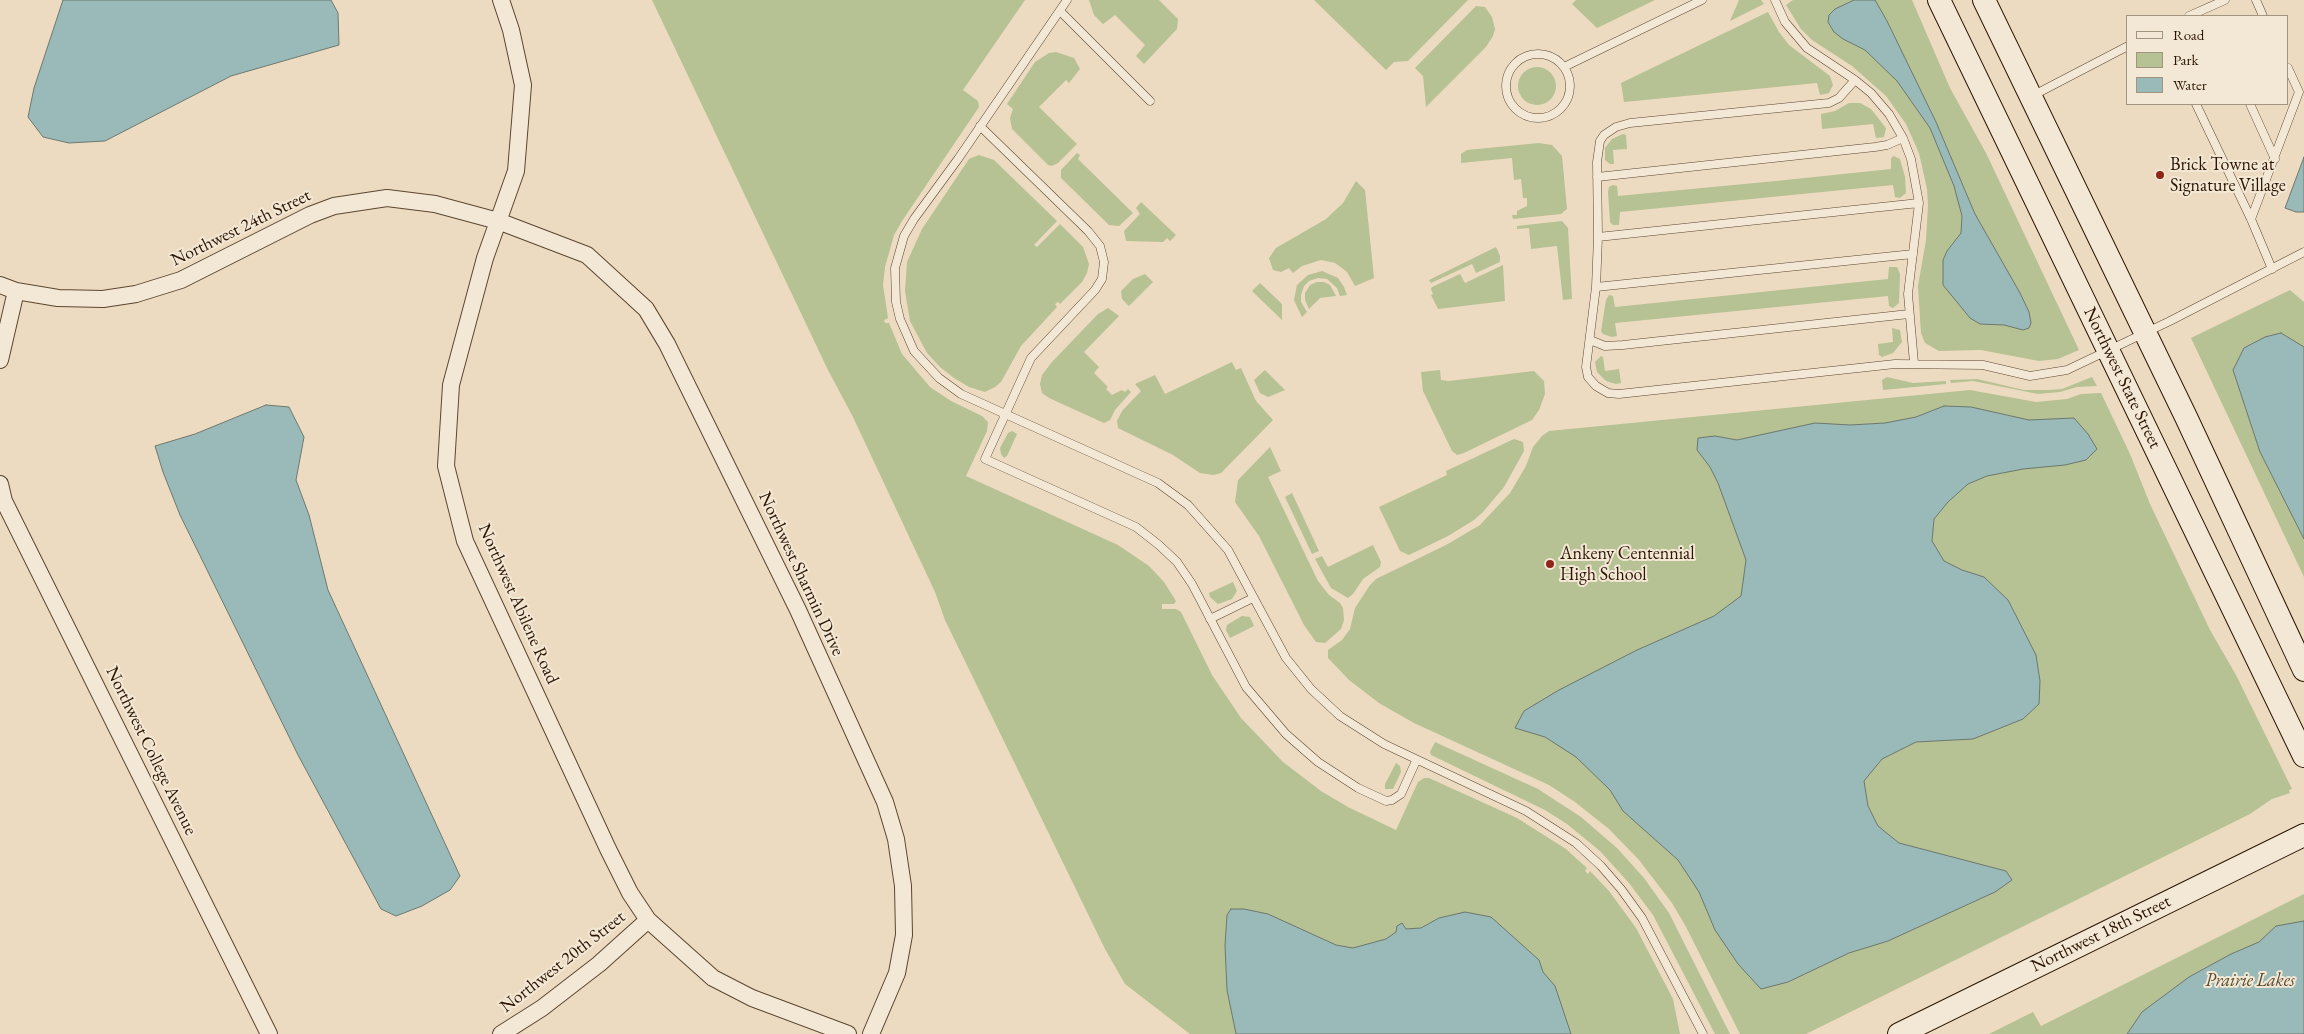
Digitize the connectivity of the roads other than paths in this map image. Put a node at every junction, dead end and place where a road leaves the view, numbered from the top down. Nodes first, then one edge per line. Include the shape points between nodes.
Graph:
1 (500, 0) edge
2 (1067, 0) edge
3 (1702, 0) edge
4 (1775, 0) edge
5 (1939, 0) edge
6 (1984, 0) edge
7 (2225, 0) edge
8 (2256, 0) edge
9 (1060, 11) junction
10 (2208, 12) edge
11 (2194, 15) edge
12 (2264, 15) edge
13 (2126, 47) edge
14 (1564, 67) junction
15 (2289, 70) edge
16 (1855, 80) junction
17 (2031, 96) junction
18 (1150, 101) dead end
19 (2196, 105) edge
20 (2250, 105) edge
21 (980, 126) junction
22 (1903, 138) junction
23 (2275, 159) junction
24 (1597, 176) junction
25 (1919, 203) junction
26 (2252, 219) junction
27 (498, 222) junction
28 (1598, 237) junction
29 (2304, 252) edge
30 (1913, 254) junction
31 (2272, 269) junction
32 (0, 285) edge
33 (1596, 287) junction
34 (16, 291) junction
35 (1909, 314) junction
36 (2145, 332) junction
37 (1590, 340) junction
38 (2109, 351) junction
39 (0, 360) edge
40 (1914, 363) junction
41 (1005, 413) junction
42 (0, 484) edge
43 (1253, 598) junction
44 (1210, 619) junction
45 (2304, 670) edge
46 (2304, 756) edge
47 (1416, 760) junction
48 (2304, 835) edge
49 (648, 920) junction
50 (270, 1034) edge
51 (501, 1034) edge
52 (848, 1034) edge
53 (872, 1034) edge
54 (1703, 1034) edge
55 (1899, 1034) edge

1 - 27 street, Northwest Abilene Road via 523,85 516,171
2 - 9 lane
3 - 14 lane
4 - 16 lane via 1785,22 1806,48
5 - 38 main road, Northwest State Street
6 - 17 main road
7 - 10 lane
8 - 12 lane
9 - 18 lane
9 - 21 lane
10 - 11 lane
13 - 17 lane
14 - 14 lane via 1553,58 1538,54 1518,61 1506,79 1508,100 1514,109 1533,118 1549,116 1562,108 1570,89
15 - 23 lane via 2299,92
16 - 22 lane via 1889,114
16 - 24 lane via 1839,98 1829,103 1616,127 1600,141
17 - 36 main road
19 - 26 lane
20 - 23 lane
21 - 41 lane via 904,236 895,268 896,302 907,337 925,366 961,394
21 - 41 lane via 1088,231 1100,246 1104,262 1099,284 1031,358
22 - 24 lane via 1875,147
22 - 25 lane via 1911,159
23 - 26 lane
24 - 28 lane
25 - 28 lane
25 - 30 lane
26 - 31 lane
27 - 34 street, Northwest 24th Street via 414,201 388,198 359,201 310,215 182,280 159,288 103,299 58,298
27 - 49 street, Northwest Abilene Road via 485,258 451,386 446,466 465,542 612,858
27 - 53 street, Northwest Sharmin Drive via 587,255 646,308 667,344 798,610 885,802 896,839 903,886 904,935 897,973
28 - 33 lane
29 - 31 lane
30 - 33 lane
30 - 35 lane
31 - 36 lane
32 - 34 street, Northwest 24th Street
33 - 37 lane
34 - 39 street
35 - 37 lane via 1623,345 1605,346
35 - 40 lane
36 - 38 lane
36 - 45 main road
37 - 40 lane via 1586,367 1588,377 1608,393 1619,394
38 - 40 lane via 2067,370 2030,376 1983,365
38 - 46 main road, Northwest State Street
41 - 43 lane via 1172,491 1216,533
41 - 44 lane via 985,459 1149,536 1170,554 1184,572
42 - 50 street, Northwest College Avenue via 4,501
43 - 44 lane
43 - 47 lane via 1286,658 1311,689 1355,727
44 - 47 lane via 1246,687 1286,734 1318,762 1358,788 1386,801 1401,794
47 - 54 lane via 1526,811 1576,843 1601,866 1642,918
48 - 55 main road, Northwest 18th Street
49 - 51 street, Northwest 20th Street via 599,964 542,1008
49 - 52 street, Northwest Abilene Road via 713,978 752,998

